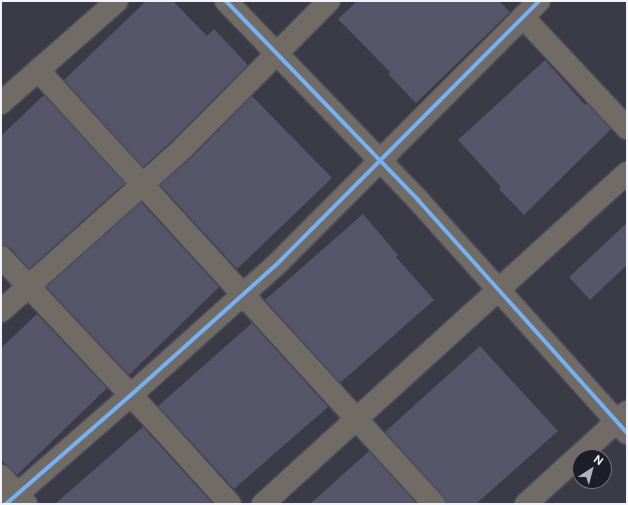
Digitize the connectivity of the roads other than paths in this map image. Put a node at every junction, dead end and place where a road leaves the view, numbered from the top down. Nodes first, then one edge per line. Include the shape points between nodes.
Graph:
1 (117, 1) edge
2 (226, 1) edge
3 (329, 1) edge
4 (539, 1) edge
5 (523, 17) junction
6 (277, 53) junction
7 (38, 70) junction
8 (1, 103) edge
9 (627, 128) edge
10 (380, 161) junction
11 (627, 173) edge
12 (142, 185) junction
13 (1, 257) edge
14 (28, 286) junction
15 (498, 290) junction
16 (243, 295) junction
17 (1, 311) edge
18 (131, 395) junction
19 (355, 419) junction
20 (624, 422) edge
21 (1, 476) edge
22 (16, 501) edge
23 (230, 504) edge
24 (263, 504) edge
25 (434, 504) edge
26 (526, 504) edge

1 - 7 street
2 - 6 street
3 - 6 street
4 - 5 street
5 - 9 street
5 - 10 street
6 - 10 street
6 - 12 street via 183,148
7 - 8 street
7 - 12 street
10 - 15 street
10 - 16 street
11 - 15 street
12 - 14 street
12 - 16 street
13 - 14 street
14 - 17 street
14 - 18 street
15 - 19 street
15 - 20 street
16 - 18 street
16 - 19 street
18 - 22 street
18 - 23 street
19 - 24 street
19 - 25 street
20 - 26 street
21 - 22 street

